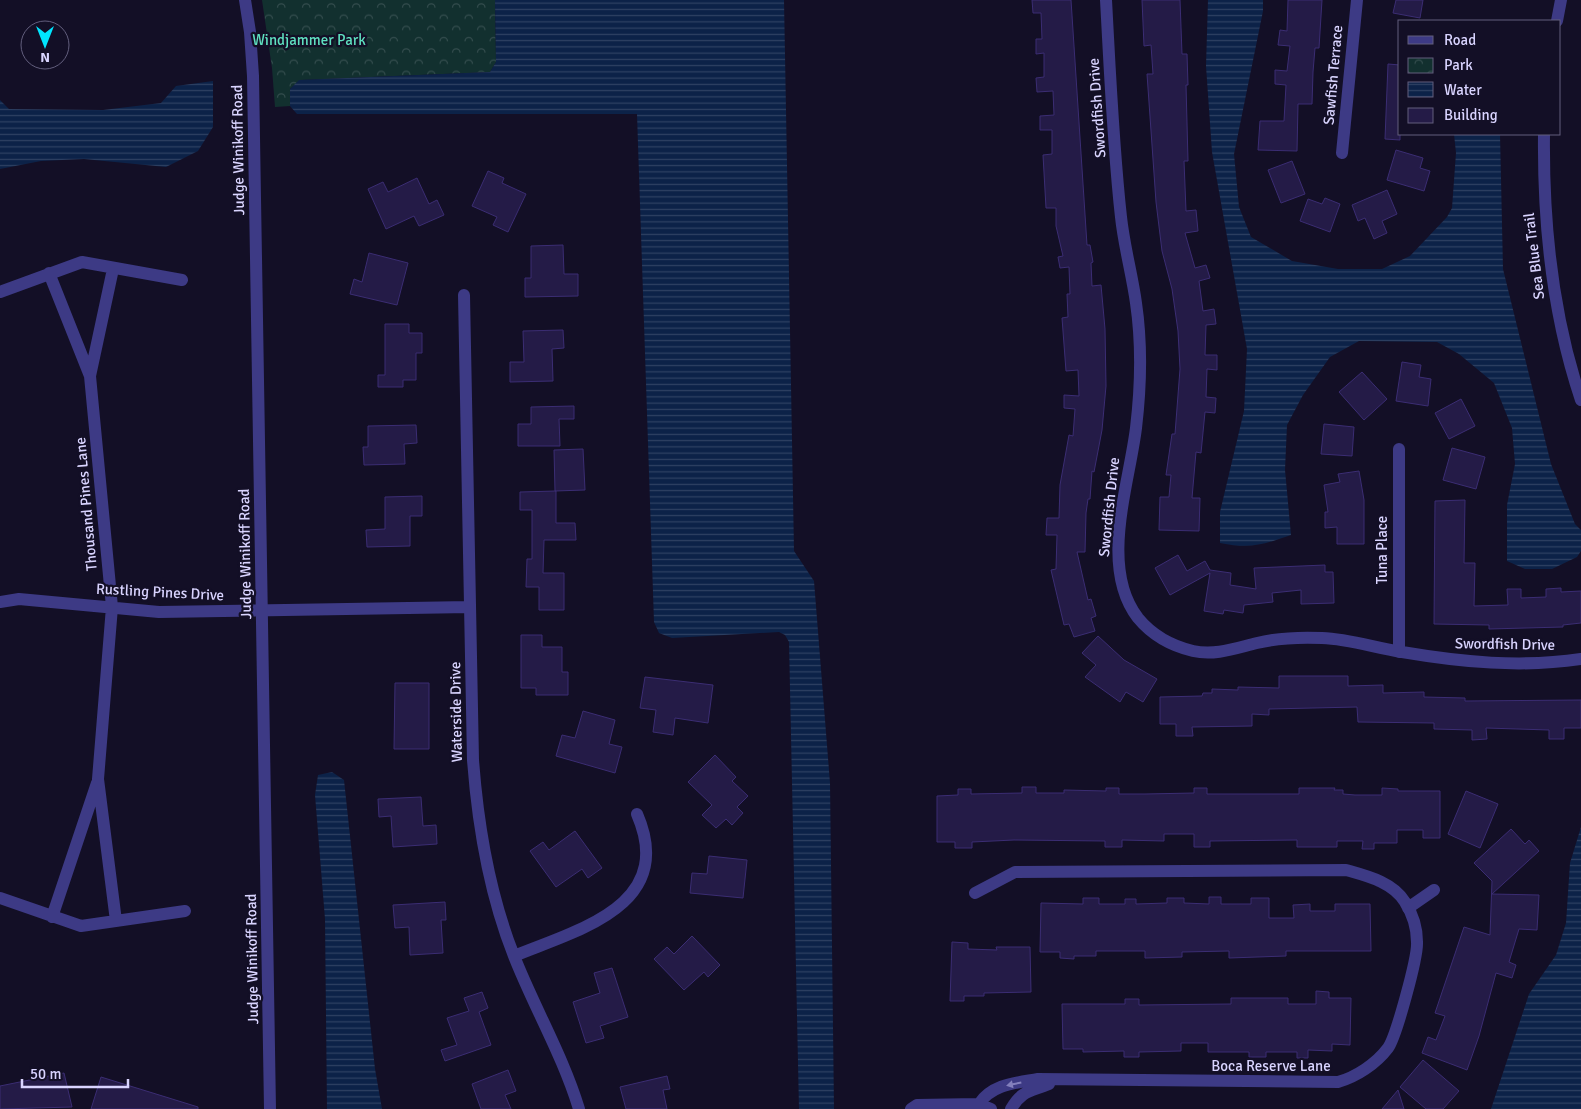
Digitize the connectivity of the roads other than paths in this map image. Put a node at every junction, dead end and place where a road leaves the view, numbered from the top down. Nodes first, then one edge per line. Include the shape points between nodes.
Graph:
1 (245, 0) edge
2 (1106, 0) edge
3 (1357, 0) edge
4 (1561, 0) edge
5 (1557, 20) edge
6 (1544, 135) edge
7 (1342, 153) dead end
8 (113, 268) junction
9 (49, 273) junction
10 (182, 280) dead end
11 (0, 292) edge
12 (464, 295) dead end
13 (90, 376) junction
14 (1581, 400) edge
15 (1399, 449) dead end
16 (0, 602) edge
17 (470, 607) junction
18 (112, 608) junction
19 (262, 611) junction
20 (1399, 652) junction
21 (1581, 659) edge
22 (98, 778) junction
23 (637, 814) dead end
24 (1434, 890) dead end
25 (975, 893) dead end
26 (0, 898) edge
27 (1408, 908) junction
28 (185, 911) dead end
29 (52, 917) junction
30 (116, 921) junction
31 (514, 956) junction
32 (1056, 1081) junction
33 (985, 1107) edge
34 (270, 1109) edge
35 (579, 1109) edge
36 (911, 1109) edge
37 (1011, 1109) edge

1 - 19 street, Judge Winikoff Road via 253,68
2 - 20 street, Swordfish Drive via 1121,220 1140,346 1136,429 1120,534 1119,570 1128,601 1139,620 1155,635 1194,652 1222,652 1258,643 1301,638 1355,641
3 - 7 street, Sawfish Terrace
4 - 5 street
6 - 14 street, Sea Blue Trail via 1545,219 1552,278 1561,327
8 - 9 street via 82,262
8 - 10 street
8 - 13 street, Thousand Pines Lane
9 - 11 street
9 - 13 street, Thousand Pines Lane
12 - 17 street, Waterside Drive
13 - 18 street, Thousand Pines Lane
15 - 20 street, Tuna Place
16 - 18 street, Rustling Pines Drive via 20,599
17 - 19 street, Rustling Pines Drive
17 - 31 street, Waterside Drive via 477,806 495,897
18 - 19 street, Rustling Pines Drive via 158,612
18 - 22 street, Thousand Pines Lane
19 - 34 street, Judge Winikoff Road
20 - 21 street, Swordfish Drive via 1495,663
22 - 29 street, Thousand Pines Lane
22 - 30 street, Thousand Pines Lane
23 - 31 street via 644,834 645,854 640,878 627,900 603,918
24 - 27 street
25 - 27 street, Boca Reserve Lane via 1015,872 1346,870 1382,881 1405,900
26 - 29 street
27 - 32 street, Boca Reserve Lane via 1416,927 1416,958 1393,1037 1388,1048 1351,1078 1338,1082
28 - 30 street
29 - 30 street via 81,926
31 - 35 street, Waterside Drive
32 -> 33 street, Boca Reserve Lane via 1038,1079 995,1088 984,1096
32 - 37 street, Boca Reserve Lane via 1028,1090 1017,1098
33 - 36 street, Boca Reserve Lane via 917,1105

